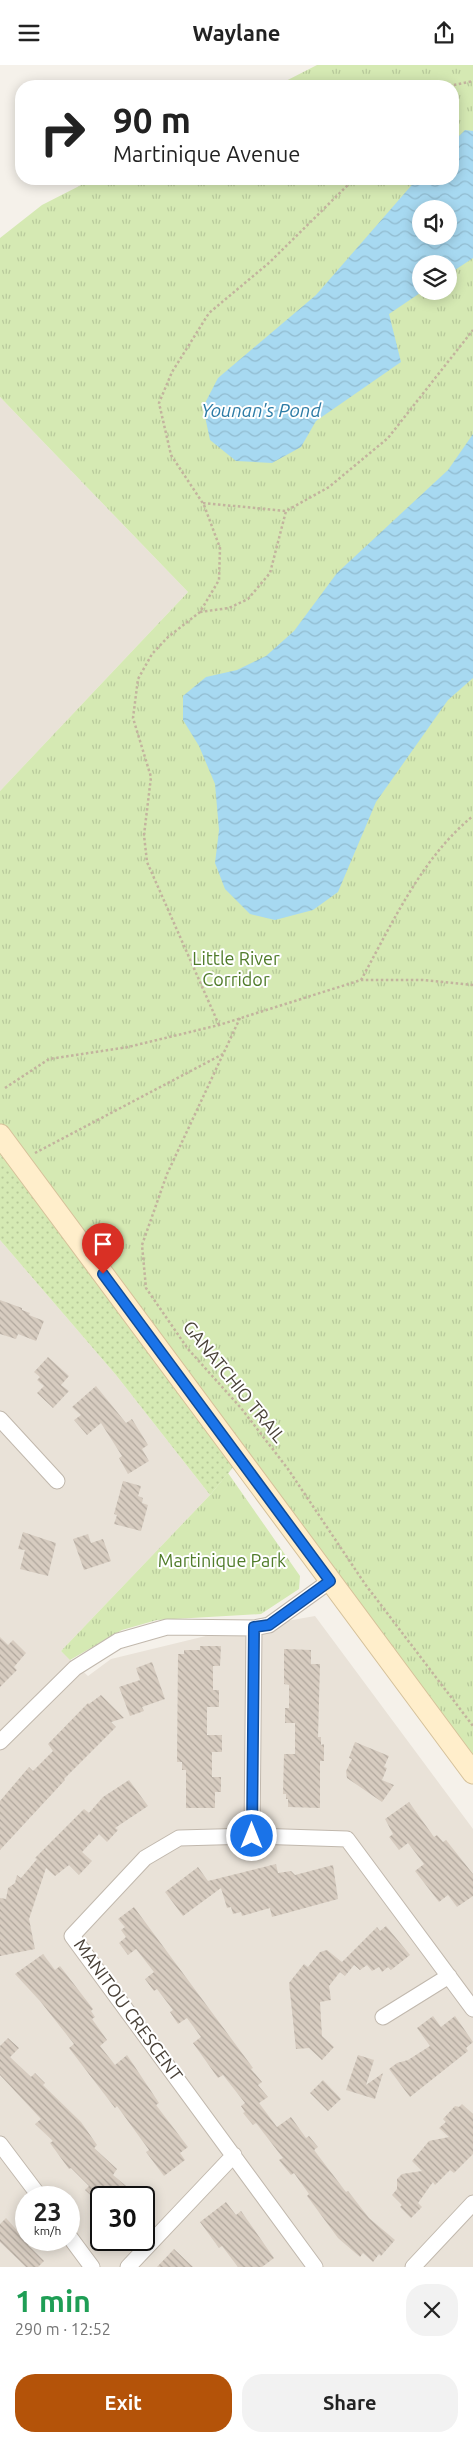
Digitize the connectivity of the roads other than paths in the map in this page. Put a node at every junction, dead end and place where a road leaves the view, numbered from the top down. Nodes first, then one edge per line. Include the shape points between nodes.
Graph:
1 (0, 1135) edge
2 (0, 1419) edge
3 (56, 1481) dead end
4 (330, 1581) junction
5 (254, 1627) junction
6 (0, 1742) edge
7 (473, 1773) edge
8 (252, 1836) junction
9 (449, 1976) junction
10 (473, 2009) edge
11 (383, 2017) dead end
12 (0, 2144) edge
13 (234, 2155) junction
14 (32, 2186) edge
15 (473, 2203) edge
16 (80, 2251) edge
17 (92, 2267) edge
18 (128, 2267) edge
19 (315, 2267) edge
20 (413, 2267) edge

1 - 4 street
2 - 3 street
4 - 5 street via 269,1625
4 - 7 street
5 - 6 street via 167,1627 118,1641 75,1668
5 - 8 street
8 - 9 street, MANITOU CRESCENT via 347,1839
8 - 13 street, MANITOU CRESCENT via 179,1837 145,1858 72,1936
9 - 10 street, MANITOU CRESCENT
9 - 11 street
12 - 14 street
13 - 18 street
13 - 19 street, MANITOU CRESCENT
15 - 20 street
16 - 17 street

